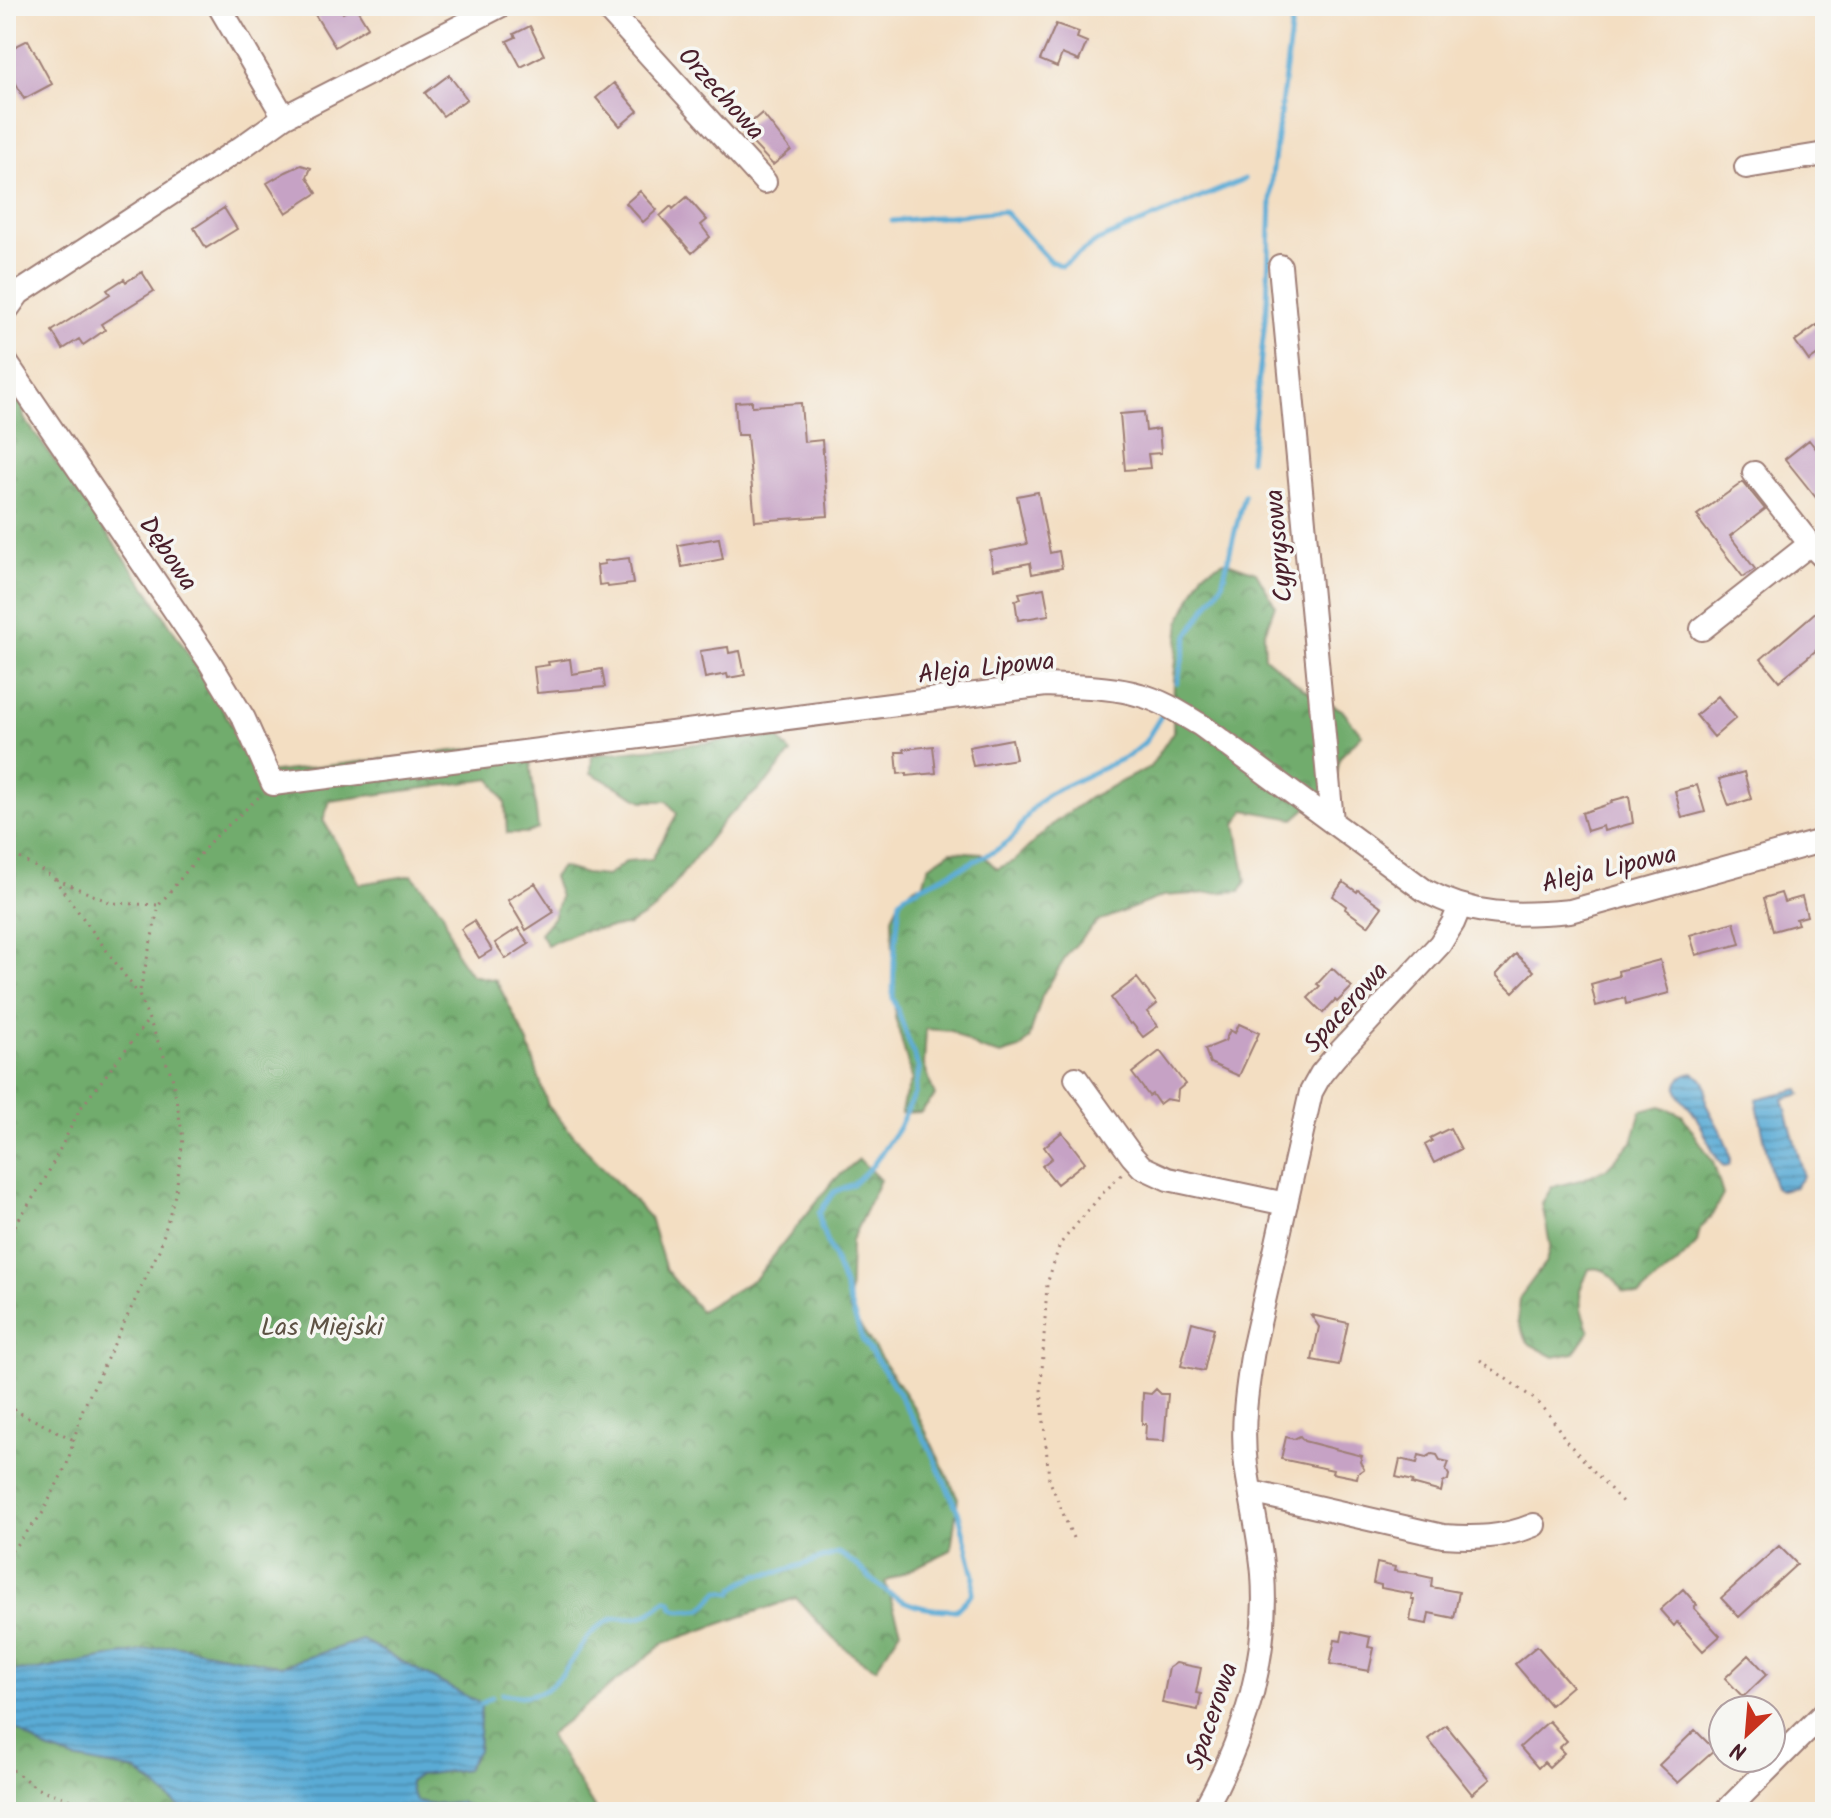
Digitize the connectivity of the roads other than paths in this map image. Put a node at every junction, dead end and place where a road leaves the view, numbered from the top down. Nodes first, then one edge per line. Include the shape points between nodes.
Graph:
1 (219, 6) edge
2 (500, 6) edge
3 (605, 6) edge
4 (284, 117) junction
5 (1825, 154) edge
6 (1746, 167) dead end
7 (765, 182) dead end
8 (1280, 266) dead end
9 (6, 311) edge
10 (6, 362) edge
11 (1754, 473) dead end
12 (1818, 552) edge
13 (1702, 629) dead end
14 (273, 784) joint
15 (1332, 821) junction
16 (1825, 840) edge
17 (1460, 906) junction
18 (1076, 1078) dead end
19 (1286, 1204) junction
20 (1251, 1492) junction
21 (1534, 1525) dead end
22 (1824, 1717) edge
23 (1203, 1812) edge
24 (1725, 1812) edge

1 - 4 street
2 - 4 street
3 - 7 street, Orzechowa
4 - 9 street via 19,293
5 - 6 street
8 - 15 street, Cyprysowa
10 - 14 street, Dębowa via 209,661 244,719
11 - 12 street
12 - 13 street
14 - 15 street, Aleja Lipowa via 1046,685 1139,694 1167,705
15 - 17 street, Aleja Lipowa via 1424,890
16 - 17 street, Aleja Lipowa via 1570,911 1490,913
17 - 19 street, Spacerowa via 1440,944 1321,1074 1311,1092
18 - 19 street via 1142,1167 1168,1179
19 - 20 street, Spacerowa via 1247,1386 1244,1430
20 - 21 street via 1443,1536 1493,1537
20 - 23 street, Spacerowa via 1263,1574 1259,1668 1241,1731
22 - 24 street

